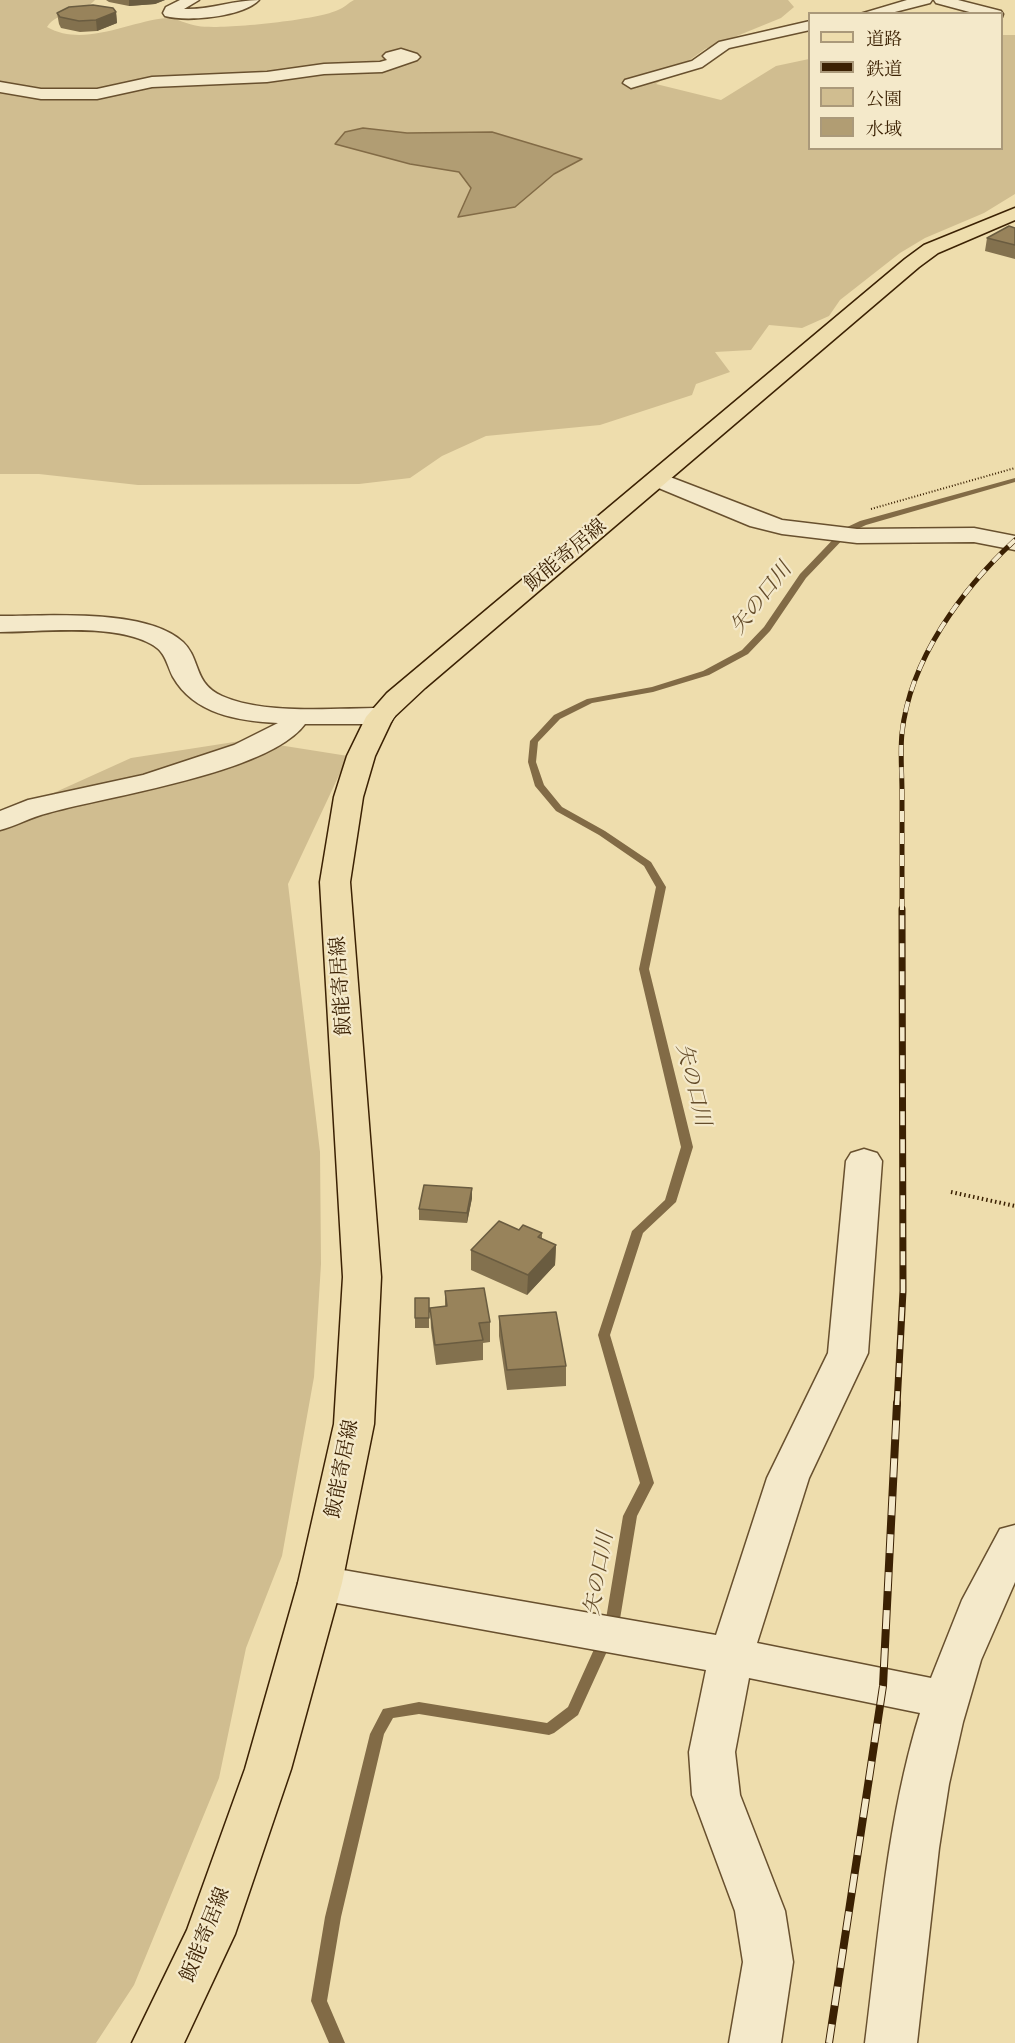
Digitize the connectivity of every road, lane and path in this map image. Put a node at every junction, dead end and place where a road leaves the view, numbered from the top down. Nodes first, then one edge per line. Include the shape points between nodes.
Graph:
1 (192, 0) edge
2 (252, 0) edge
3 (925, 0) edge
4 (941, 0) edge
5 (875, 12) edge
6 (990, 12) edge
7 (808, 25) edge
8 (399, 60) dead end
9 (630, 83) dead end
10 (0, 87) edge
11 (1015, 213) edge
12 (1015, 468) edge
13 (657, 479) junction
14 (815, 532) junction
15 (1015, 543) edge
16 (0, 624) edge
17 (298, 715) junction
18 (381, 716) junction
19 (0, 821) edge
20 (864, 1161) dead end
21 (951, 1192) dead end
22 (1015, 1206) edge
23 (1015, 1541) edge
24 (320, 1583) junction
25 (731, 1656) junction
26 (945, 1699) junction
27 (158, 2043) edge
28 (755, 2043) edge
29 (891, 2043) edge

1 - 2 street via 170,13 201,13
3 - 5 street
4 - 6 street
7 - 9 street via 724,45 698,64
8 - 10 street via 382,67 135,83 97,94 40,93
11 - 13 main road, 飯能寄居線 via 932,249 912,263
12 - 14 path via 852,514
13 - 14 street via 758,521
13 - 18 main road, 飯能寄居線 via 457,646
14 - 15 street via 857,536 974,535
16 - 17 street via 64,623 131,630 160,639 175,649 195,690 212,702 235,710
17 - 18 street
17 - 19 street via 286,731 244,751 150,782 38,806
18 - 24 main road, 飯能寄居線 via 361,756 343,820 335,882 362,1277 354,1424
20 - 25 street via 848,1353 788,1478
21 - 22 path
23 - 26 street via 981,1601
24 - 25 street
24 - 27 main road, 飯能寄居線 via 268,1769 214,1923
25 - 26 street
25 - 28 street via 712,1752 716,1795 760,1911 768,1962
26 - 29 street via 921,1807

